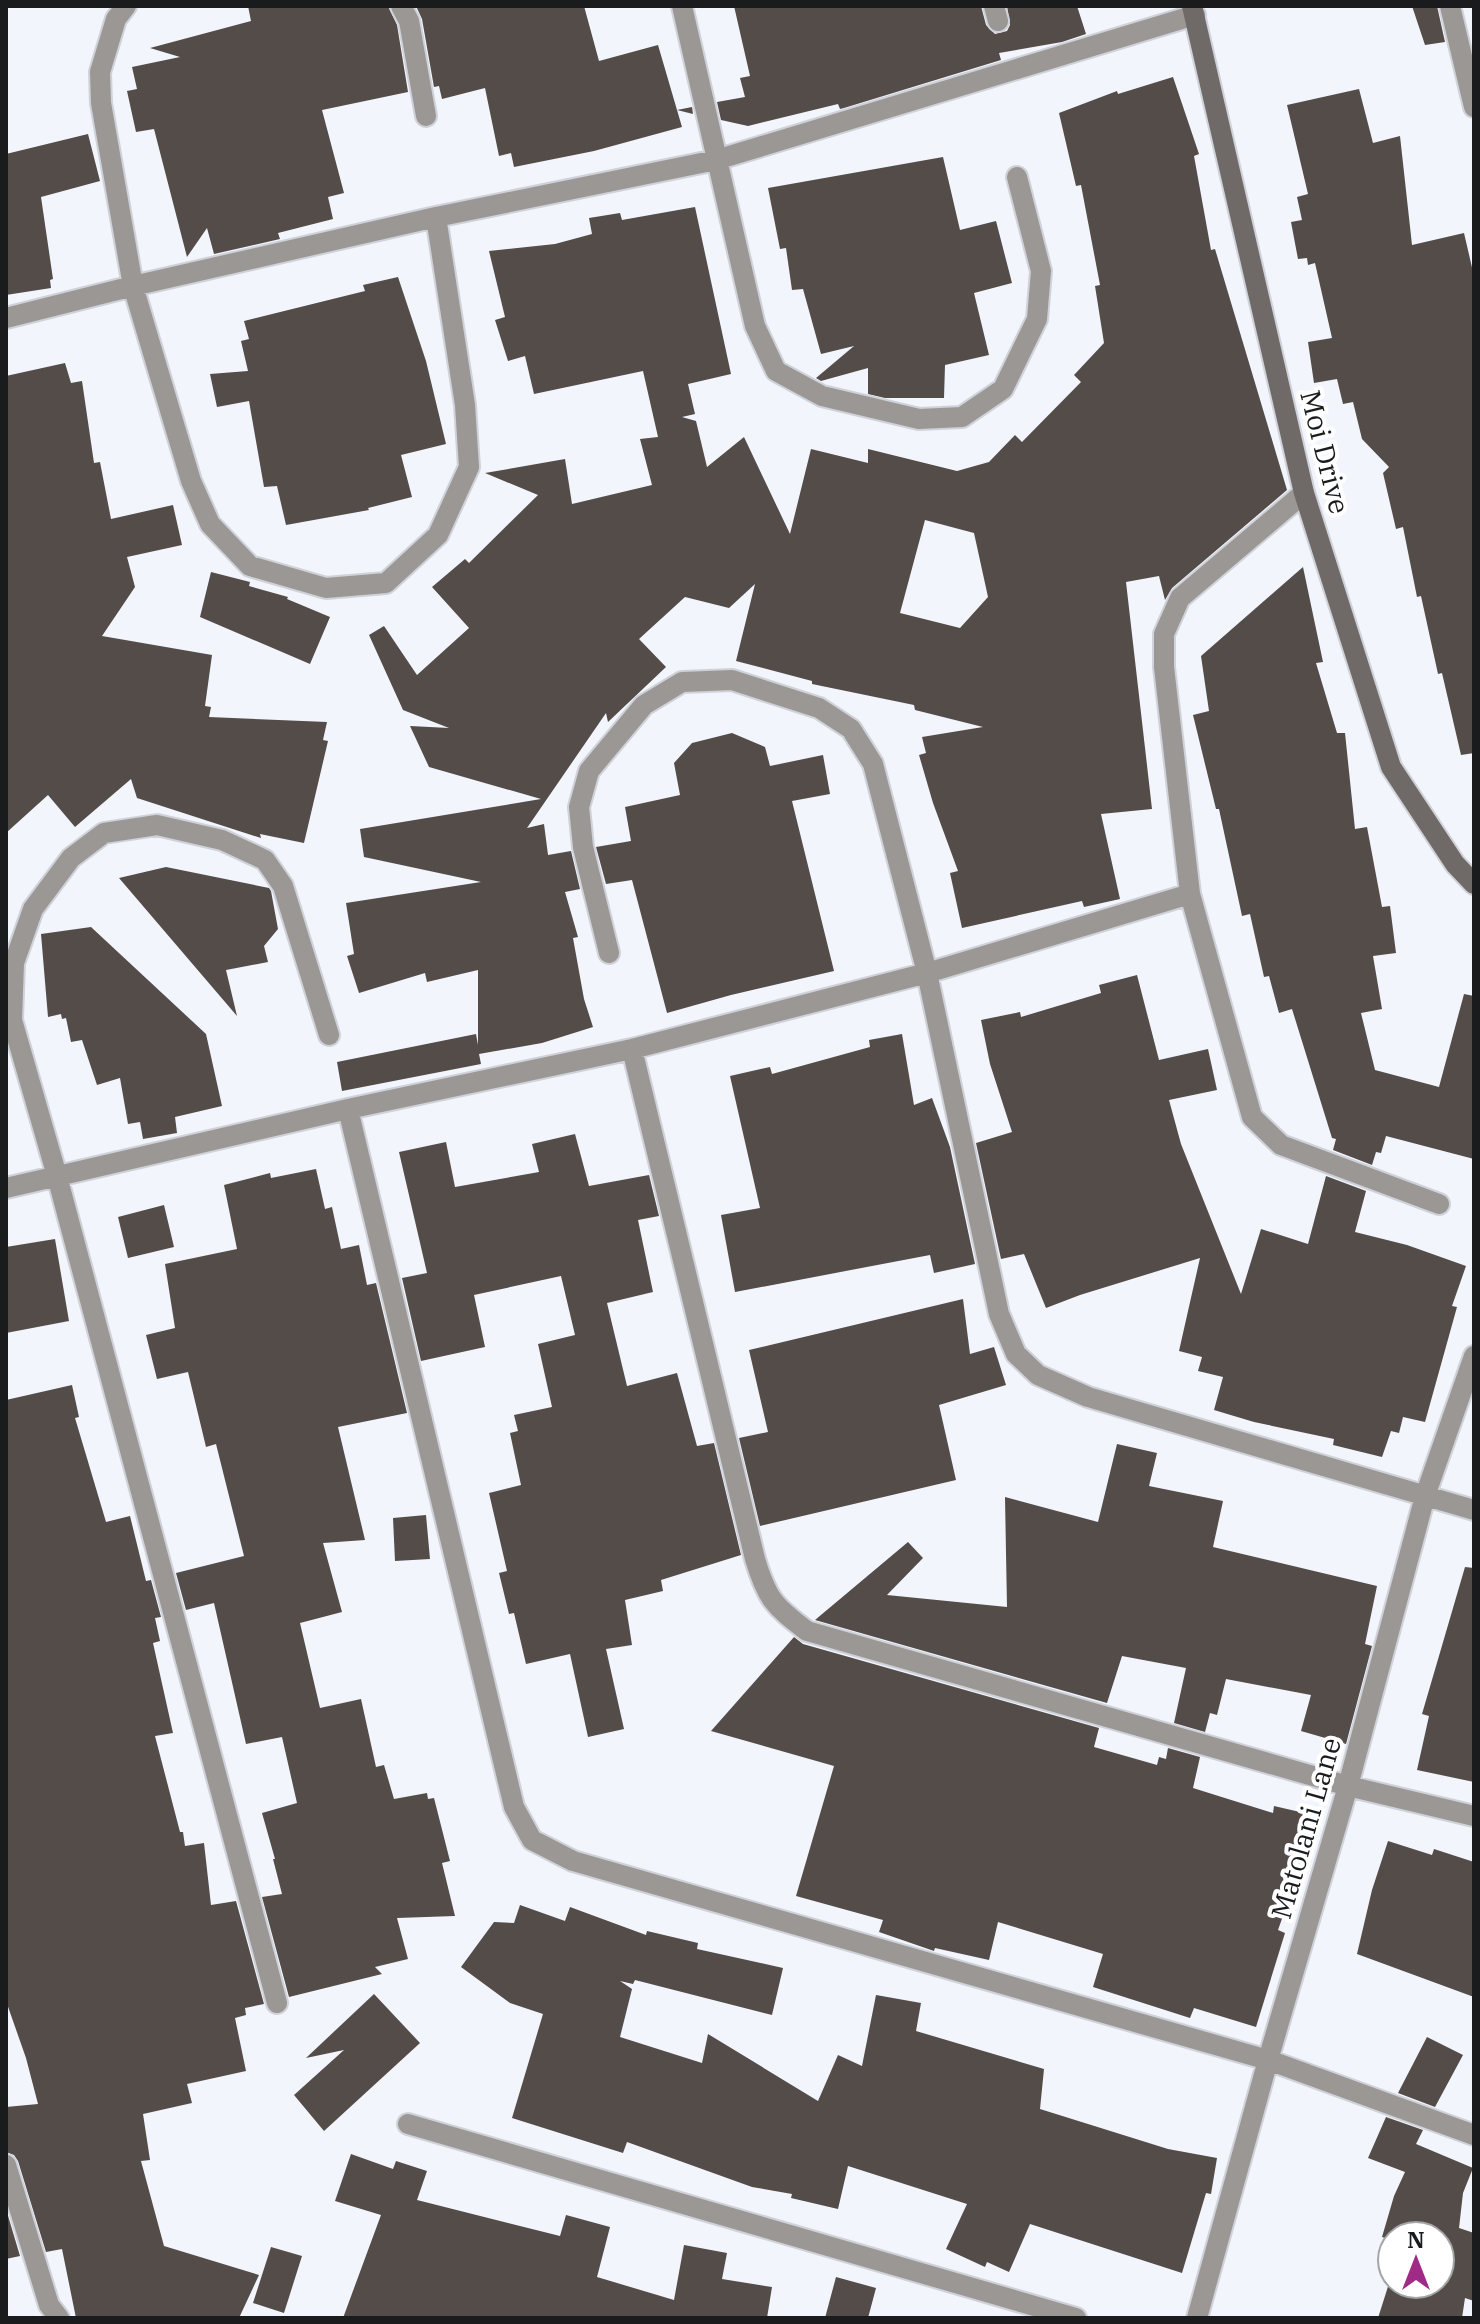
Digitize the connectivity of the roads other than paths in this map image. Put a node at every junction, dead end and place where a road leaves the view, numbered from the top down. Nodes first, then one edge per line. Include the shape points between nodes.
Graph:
1 (126, 6) edge
2 (401, 6) edge
3 (682, 6) edge
4 (1450, 6) edge
5 (1194, 10) edge
6 (1474, 107) edge
7 (426, 116) dead end
8 (716, 160) junction
9 (1017, 177) dead end
10 (436, 217) junction
11 (133, 286) junction
12 (6, 318) edge
13 (1304, 493) junction
14 (1474, 884) edge
15 (1190, 894) junction
16 (609, 953) dead end
17 (927, 973) junction
18 (329, 1035) dead end
19 (632, 1049) junction
20 (348, 1109) junction
21 (57, 1176) junction
22 (6, 1188) edge
23 (1439, 1204) dead end
24 (1474, 1356) edge
25 (1425, 1496) junction
26 (1474, 1510) edge
27 (1348, 1786) junction
28 (1474, 1816) edge
29 (277, 2003) dead end
30 (1268, 2060) junction
31 (408, 2124) dead end
32 (1474, 2135) edge
33 (6, 2165) edge
34 (59, 2318) edge
35 (1076, 2318) edge
36 (1197, 2318) edge

1 - 11 street via 116,19 100,72
2 - 7 street via 409,21
3 - 8 street
4 - 6 street
5 - 8 street
5 - 13 street, Moi Drive
8 - 9 street via 755,326 776,371 822,396 919,419 962,417 1003,389 1037,319 1041,271
8 - 10 street
10 - 11 street
10 - 11 street via 465,405 469,467 438,535 386,583 326,588 250,566 210,524 191,481
11 - 12 street
13 - 14 street, Moi Drive via 1391,767
13 - 15 street via 1180,598 1164,634
15 - 17 street
15 - 23 street via 1252,1117 1281,1145
16 - 17 street via 583,847 579,807 589,771 644,705 682,682 732,680 819,708 851,729 873,764
17 - 19 street
17 - 25 street via 999,1314 1016,1354 1038,1375 1088,1397
18 - 21 street via 283,886 265,860 222,840 157,825 104,833 71,858 33,909 14,963 12,1020
19 - 20 street
19 - 27 street via 755,1559 777,1609 807,1631
20 - 21 street
20 - 30 street via 514,1807 532,1840 573,1861
21 - 22 street
21 - 29 street
24 - 25 street, Matolani Lane
25 - 26 street
25 - 27 street, Matolani Lane
27 - 28 street
27 - 30 street, Matolani Lane
30 - 32 street
30 - 36 street, Matolani Lane
31 - 35 street
33 - 34 street via 49,2305

